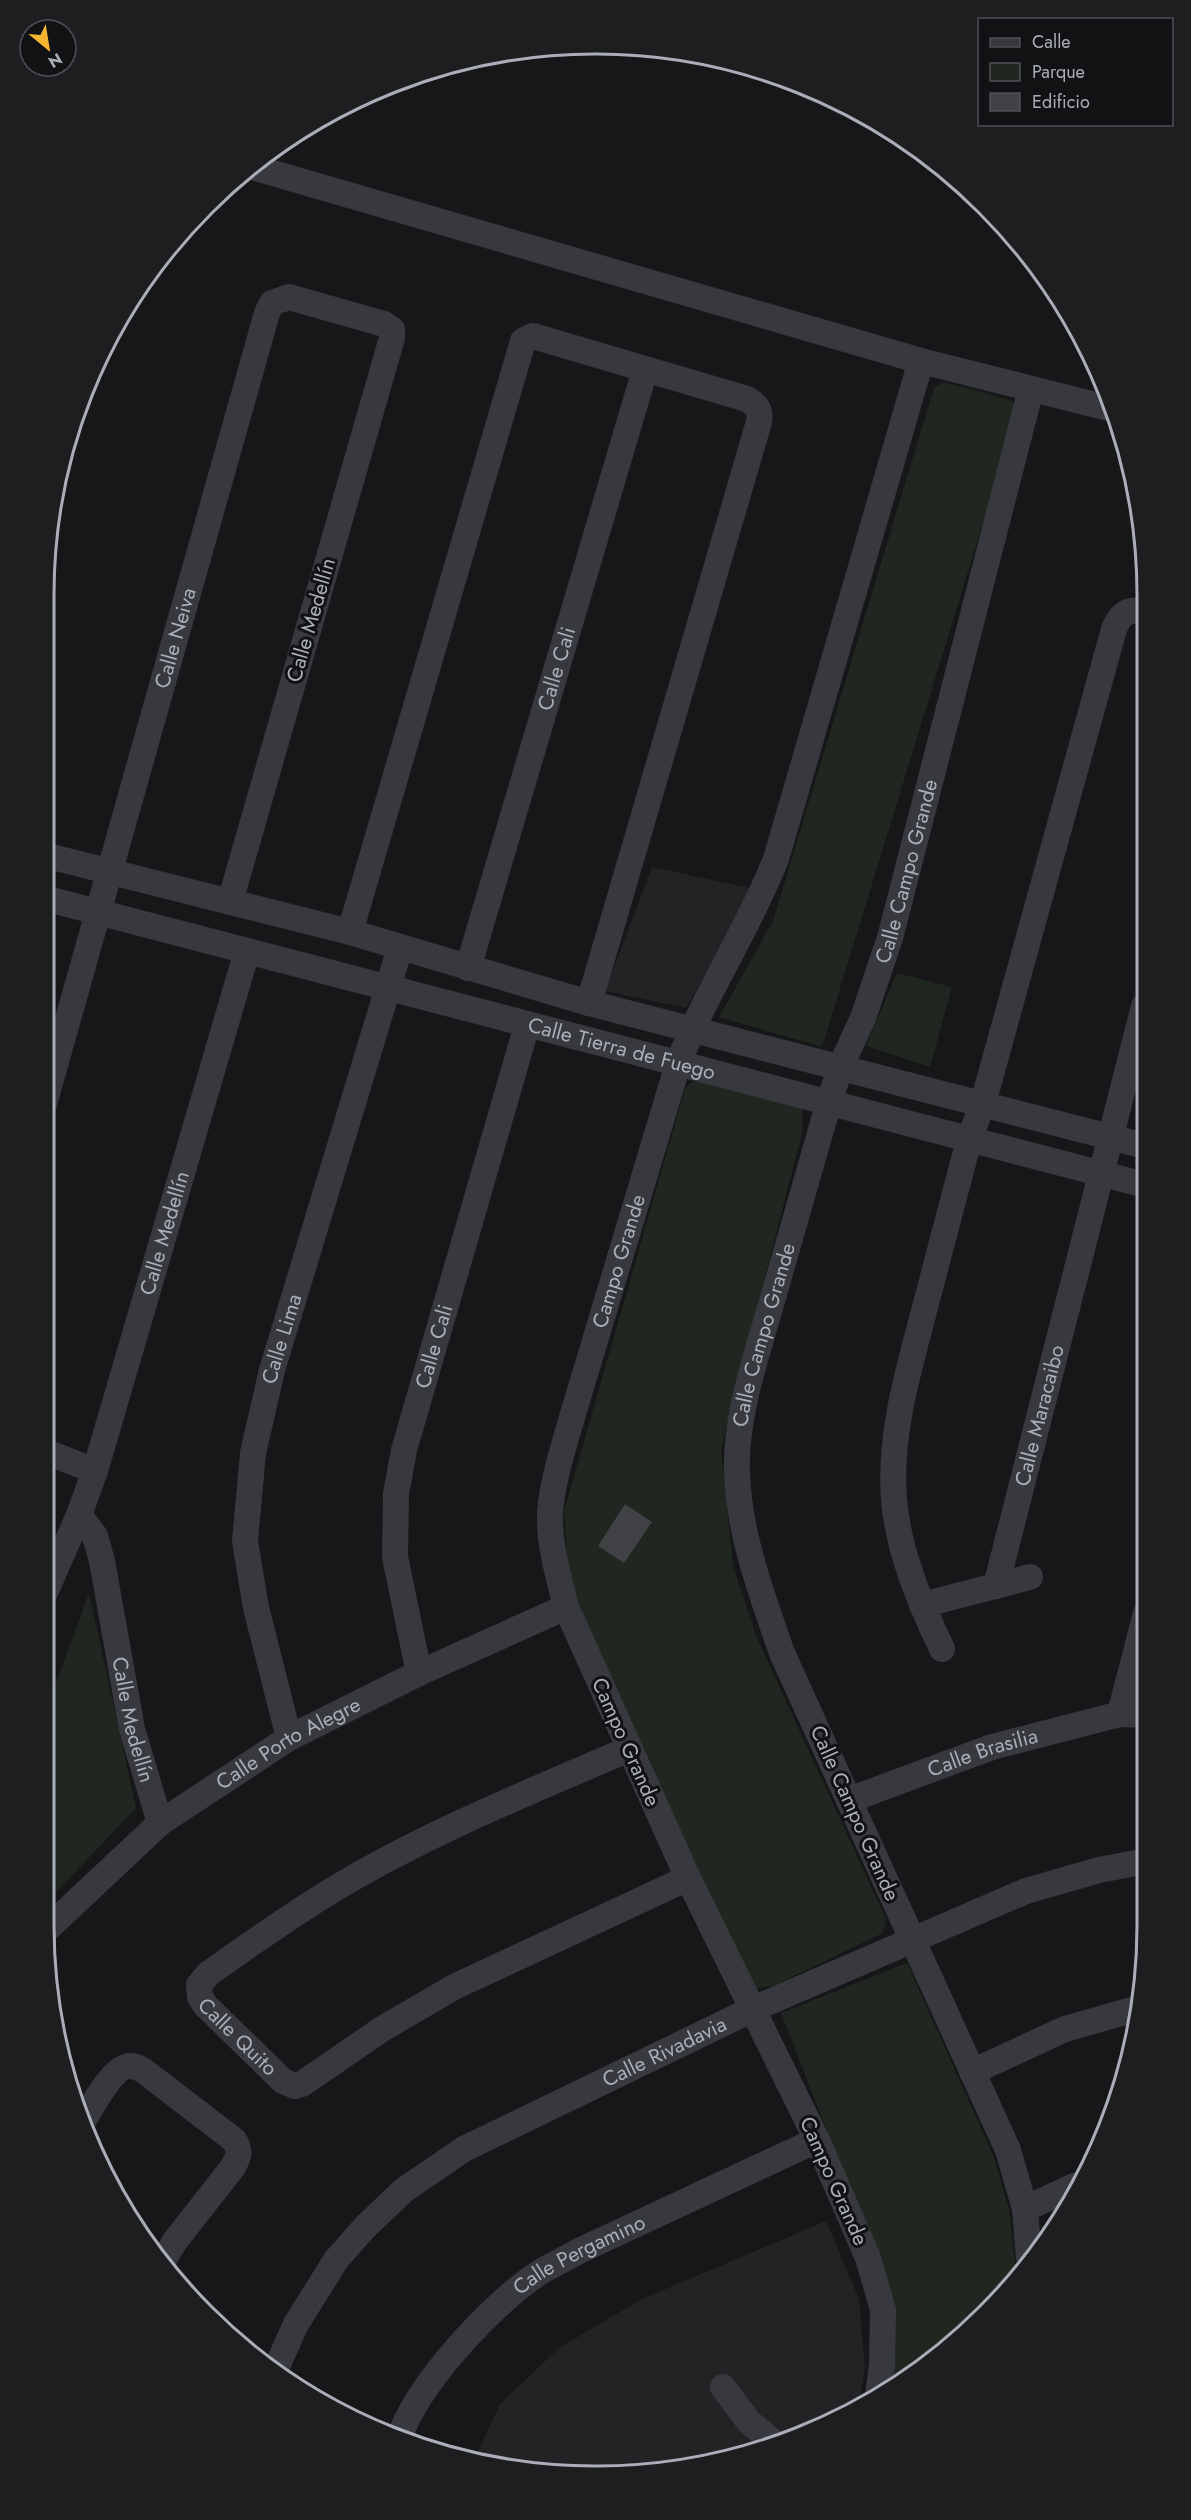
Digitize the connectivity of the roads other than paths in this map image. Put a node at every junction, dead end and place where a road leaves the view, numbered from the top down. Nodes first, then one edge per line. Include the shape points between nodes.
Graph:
1 (261, 170) edge
2 (392, 338) joint
3 (921, 361) junction
4 (645, 370) junction
5 (1031, 388) junction
6 (1103, 407) edge
7 (1137, 611) edge
8 (54, 858) edge
9 (110, 872) junction
10 (54, 901) edge
11 (230, 902) junction
12 (98, 913) junction
13 (350, 933) junction
14 (400, 948) junction
15 (247, 951) junction
16 (468, 968) junction
17 (388, 988) junction
18 (589, 1003) junction
19 (527, 1025) junction
20 (692, 1030) junction
21 (1137, 1033) edge
22 (678, 1065) junction
23 (840, 1066) junction
24 (54, 1069) edge
25 (829, 1102) junction
26 (983, 1103) junction
27 (1110, 1136) junction
28 (969, 1140) junction
29 (1137, 1144) edge
30 (1100, 1173) junction
31 (1137, 1183) edge
32 (54, 1455) edge
33 (95, 1471) junction
34 (80, 1515) junction
35 (54, 1573) edge
36 (1030, 1577) dead end
37 (996, 1586) junction
38 (921, 1605) junction
39 (566, 1607) junction
40 (1137, 1648) edge
41 (942, 1649) dead end
42 (419, 1673) junction
43 (1120, 1714) junction
44 (1137, 1715) edge
45 (289, 1738) junction
46 (629, 1749) junction
47 (849, 1800) junction
48 (160, 1823) junction
49 (1137, 1863) edge
50 (688, 1878) junction
51 (54, 1923) edge
52 (913, 1940) junction
53 (753, 2009) junction
54 (1130, 2011) edge
55 (972, 2072) junction
56 (88, 2113) edge
57 (817, 2140) junction
58 (1067, 2189) edge
59 (1025, 2209) junction
60 (1028, 2249) edge
61 (167, 2255) edge
62 (279, 2363) edge
63 (879, 2385) edge
64 (723, 2387) dead end
65 (402, 2430) edge
66 (768, 2438) edge

1 - 3 street
2 - 9 street, Calle Neiva via 392,330 384,324 289,297 272,303
2 - 11 street, Calle Medellín
3 - 5 street
3 - 20 street via 776,859
4 - 13 street via 533,336 523,341
4 - 16 street, Calle Cali
4 - 18 street via 747,399 757,405 761,414
5 - 6 street
5 - 23 street, Calle Campo Grande via 890,938 863,1018
7 - 26 street via 1119,616 1114,629
8 - 9 street
9 - 11 street, Calle Tierra de Fuego
9 - 12 street, Calle Neiva
10 - 12 street
11 - 13 street, Calle Tierra de Fuego
12 - 15 street, Calle Tierra de Fuego
12 - 24 street, Calle Neiva
13 - 14 street, Calle Tierra de Fuego
14 - 16 street, Calle Tierra de Fuego
14 - 17 street, Calle Lima
15 - 17 street, Calle Tierra de Fuego
15 - 33 street, Calle Medellín
16 - 18 street, Calle Tierra de Fuego
17 - 19 street, Calle Tierra de Fuego
17 - 45 street, Calle Lima via 272,1370 253,1453 245,1540 256,1608
18 - 20 street, Calle Tierra de Fuego
19 - 22 street, Calle Tierra de Fuego
19 - 42 street, Calle Cali via 404,1450 398,1483 395,1557
20 - 22 street
20 - 23 street, Calle Tierra de Fuego
21 - 27 street, Calle Maracaibo
22 - 25 street, Calle Tierra de Fuego
22 - 39 street, Campo Grande via 558,1469 550,1515 555,1563
23 - 25 street, Calle Campo Grande
23 - 26 street, Calle Tierra de Fuego
25 - 28 street, Calle Tierra de Fuego
25 - 47 street, Calle Campo Grande via 752,1370 740,1423 737,1472 742,1521 782,1653
26 - 27 street, Calle Tierra de Fuego
26 - 28 street
27 - 29 street, Calle Tierra de Fuego
27 - 30 street, Calle Maracaibo
28 - 30 street, Calle Tierra de Fuego
28 - 38 street via 900,1401 894,1447 894,1499 905,1556
30 - 31 street, Calle Tierra de Fuego
30 - 37 street, Calle Maracaibo
32 - 33 street
33 - 34 street, Calle Medellín
34 - 35 street, Calle Medellín
34 - 48 street, Calle Medellín via 95,1536 102,1561 132,1729
36 - 37 street
37 - 38 street
38 - 41 street
39 - 42 street, Calle Porto Alegre
39 - 46 street, Campo Grande
40 - 43 street
42 - 45 street, Calle Porto Alegre
43 - 44 street, Calle Brasilia
43 - 47 street, Calle Brasilia via 992,1747
45 - 48 street, Calle Porto Alegre
46 - 50 street, Campo Grande
46 - 50 street, Calle Quito via 463,1822 342,1884 208,1974 199,1985 200,1997 283,2081 295,2086 454,1987
47 - 52 street, Calle Campo Grande
48 - 51 street, Calle Porto Alegre
49 - 52 street, Calle Rivadavia via 1026,1891
50 - 53 street, Campo Grande
52 - 53 street, Calle Rivadavia
52 - 55 street, Calle Campo Grande
53 - 57 street, Campo Grande
53 - 62 street, Calle Rivadavia via 464,2149 404,2190 336,2260 296,2324
54 - 55 street via 1065,2029
55 - 59 street, Calle Campo Grande via 1008,2150
56 - 61 street via 120,2068 132,2065 207,2119 239,2148 233,2168
57 - 63 street, Campo Grande via 868,2258 883,2310
57 - 65 street, Calle Pergamino via 540,2272 462,2344
58 - 59 street
59 - 60 street, Calle Campo Grande
64 - 66 street via 749,2421

